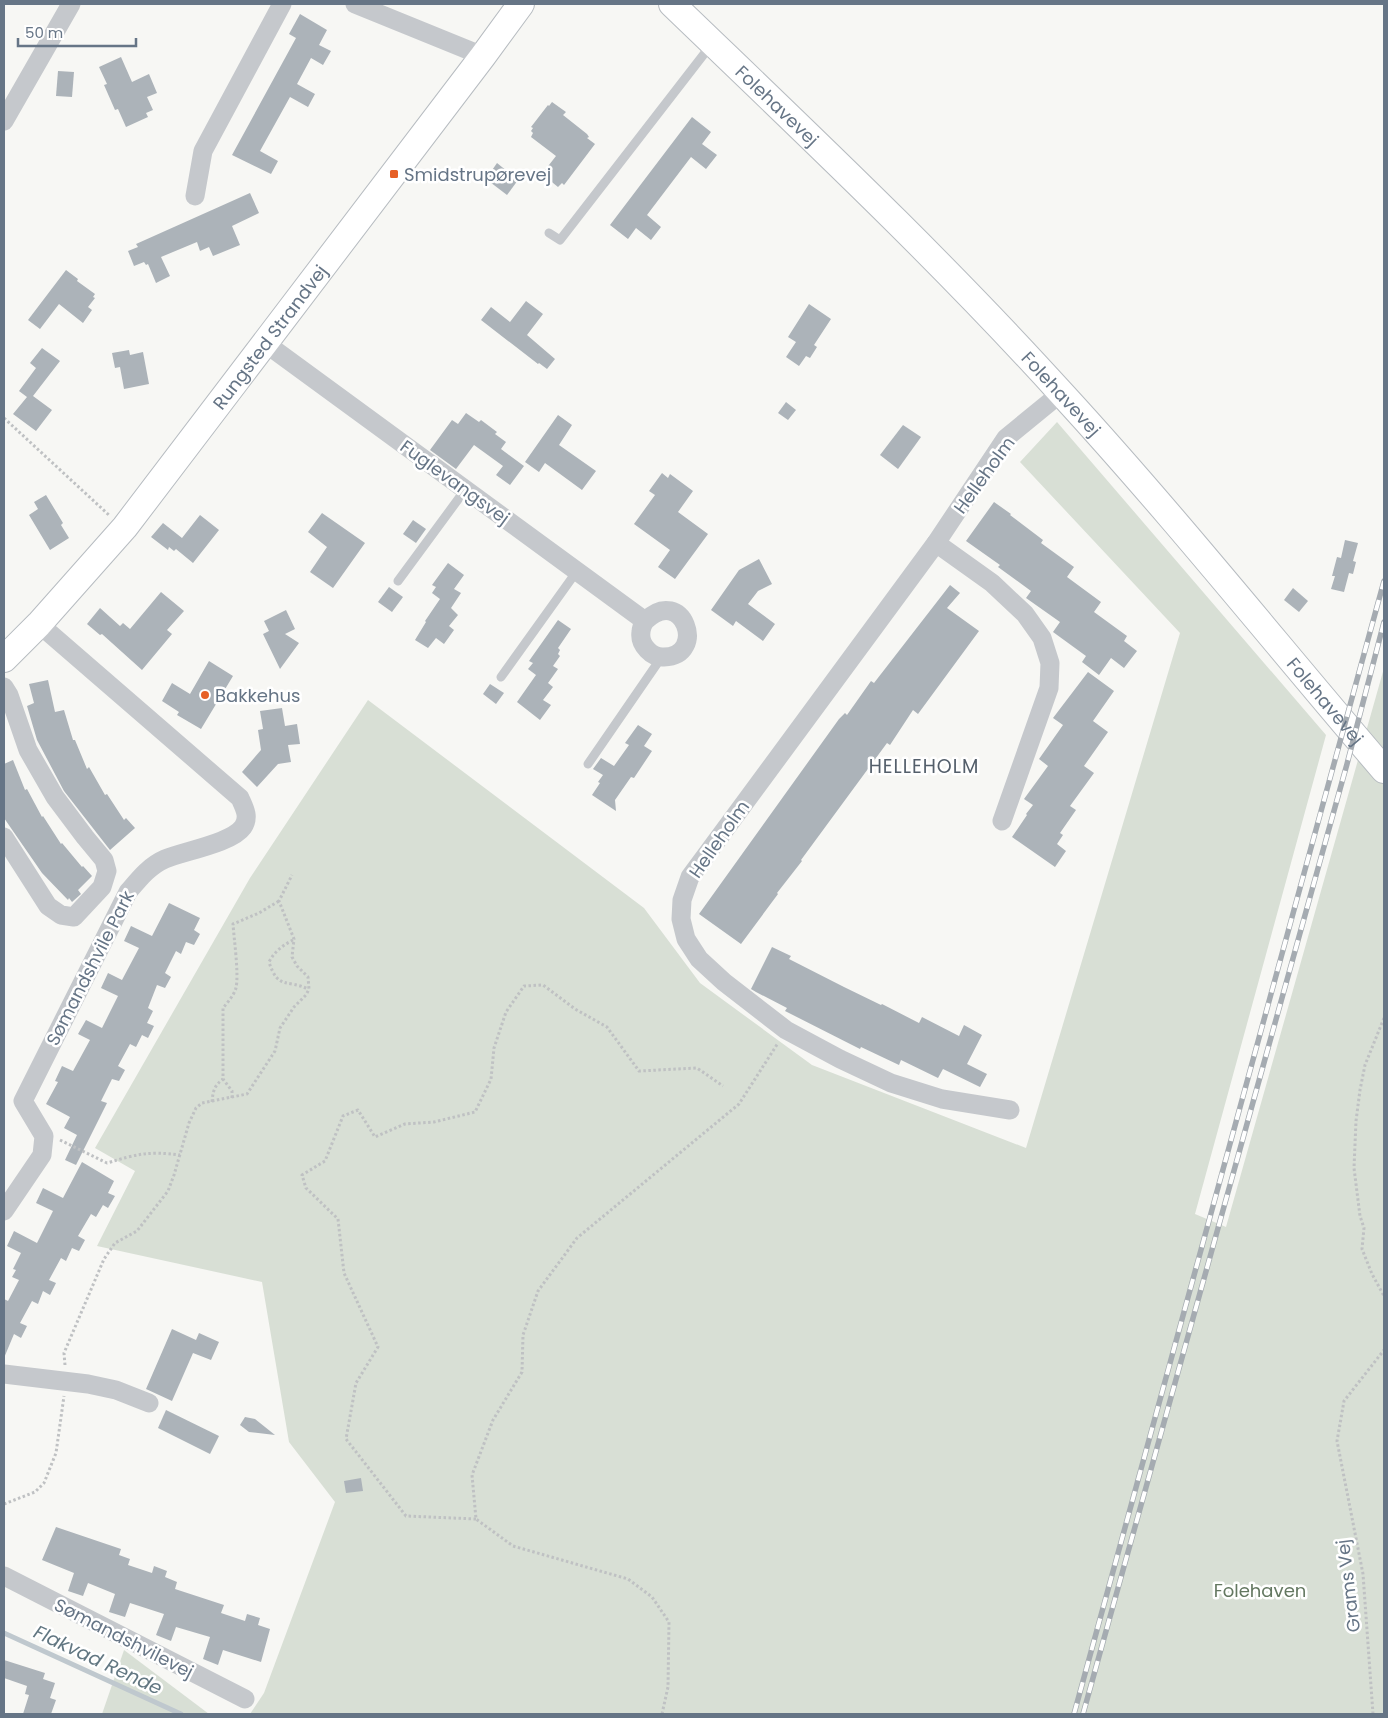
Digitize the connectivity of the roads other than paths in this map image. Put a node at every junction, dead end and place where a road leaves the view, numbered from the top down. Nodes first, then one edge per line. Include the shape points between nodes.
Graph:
1 (71, 4) edge
2 (282, 4) edge
3 (355, 4) edge
4 (521, 4) edge
5 (672, 4) edge
6 (712, 43) junction
7 (483, 56) junction
8 (4, 122) edge
9 (195, 196) dead end
10 (549, 233) dead end
11 (265, 343) junction
12 (1061, 393) junction
13 (465, 490) junction
14 (936, 543) junction
15 (577, 571) junction
16 (398, 580) dead end
17 (644, 621) junction
18 (39, 624) junction
19 (661, 658) junction
20 (4, 659) edge
21 (501, 676) dead end
22 (5, 694) edge
23 (588, 764) dead end
24 (1384, 770) edge
25 (1002, 821) dead end
26 (4, 837) edge
27 (1010, 1110) dead end
28 (4, 1211) edge
29 (4, 1374) edge
30 (148, 1403) dead end
31 (4, 1576) edge
32 (245, 1699) dead end

1 - 8 street
2 - 9 street via 203,151
3 - 7 street
4 - 7 street, Rungsted Strandvej
5 - 6 street, Folehavevej
6 - 10 lane via 560,240
6 - 12 street, Folehavevej via 909,233
7 - 11 street, Rungsted Strandvej
11 - 13 street, Fuglevangsvej
11 - 18 street, Rungsted Strandvej via 124,528
12 - 14 street, Helleholm via 1006,438
12 - 24 street, Folehavevej via 1132,472
13 - 15 street, Fuglevangsvej
13 - 16 lane
14 - 25 street via 992,583 1024,614 1042,638 1050,663 1049,688
14 - 27 street, Helleholm via 690,878 682,900 681,919 686,939 699,959 786,1030 890,1083 942,1098
15 - 17 street, Fuglevangsvej
15 - 21 lane
17 - 19 street via 640,633 642,643 649,652
17 - 19 street via 660,611 671,611 686,624 688,634 680,652
18 - 20 street, Rungsted Strandvej
18 - 28 street, Sømandshvile Park via 240,798 246,817 243,827 232,837 164,860 144,873 128,892 23,1100 44,1136 42,1155
19 - 23 lane
22 - 26 street via 28,750 50,789 104,860 107,872 102,888 74,917 61,915 48,906
29 - 30 street via 116,1390
31 - 32 street, Sømandshvilevej

